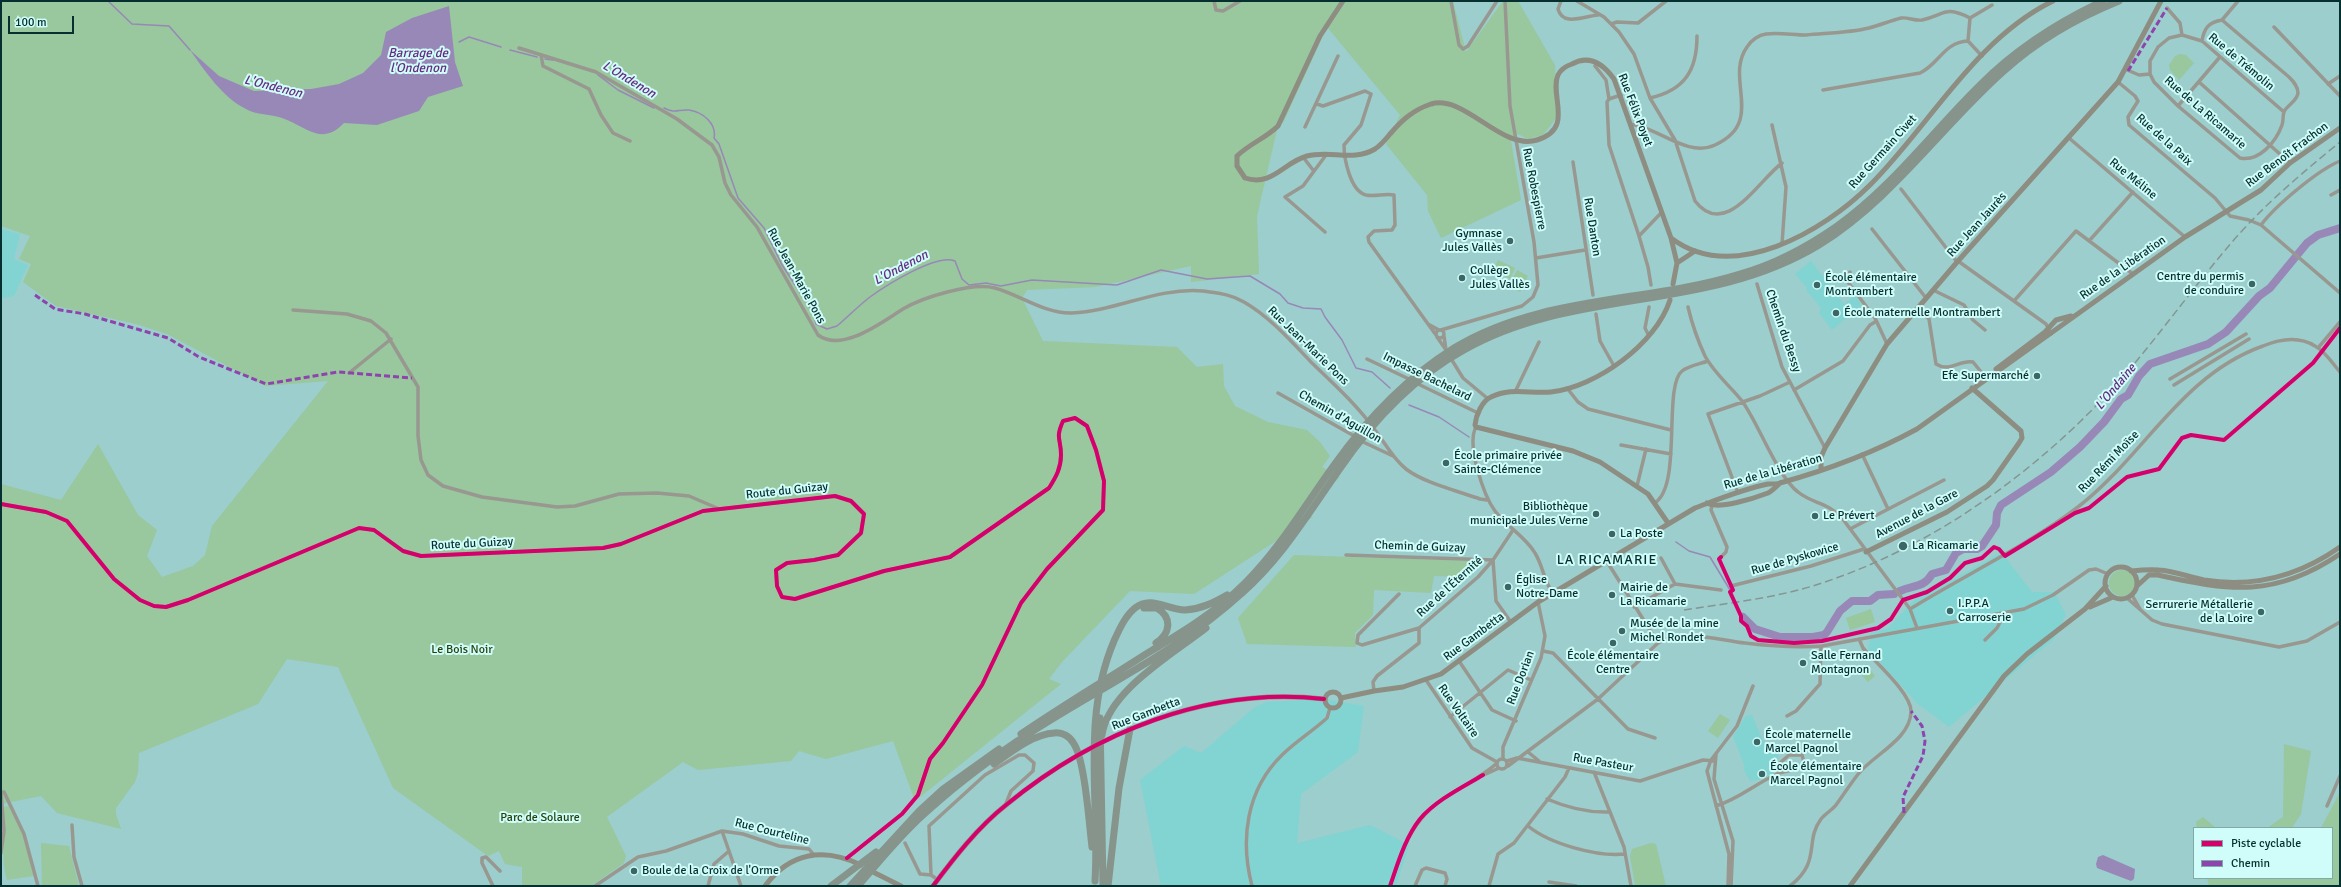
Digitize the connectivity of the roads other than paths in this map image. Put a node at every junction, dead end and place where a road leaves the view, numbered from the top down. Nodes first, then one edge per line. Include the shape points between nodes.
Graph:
1 (1214, 1) edge
2 (1240, 1) edge
3 (1343, 1) edge
4 (1451, 1) edge
5 (1497, 1) edge
6 (1505, 1) edge
7 (1561, 1) edge
8 (1577, 1) edge
9 (1666, 1) edge
10 (2053, 1) edge
11 (2103, 1) edge
12 (2118, 1) edge
13 (2161, 1) edge
14 (2238, 1) edge
15 (1992, 5) dead end
16 (2166, 8) dead end
17 (1600, 15) junction
18 (1970, 18) junction
19 (2222, 20) junction
20 (1611, 24) junction
21 (2274, 26) dead end
22 (2182, 35) junction
23 (1697, 36) dead end
24 (1968, 41) junction
25 (2202, 41) junction
26 (519, 48) dead end
27 (541, 55) junction
28 (1338, 56) dead end
29 (1982, 56) junction
30 (2220, 58) junction
31 (1595, 66) dead end
32 (2125, 69) junction
33 (2150, 74) junction
34 (2340, 76) edge
35 (2118, 82) junction
36 (2199, 82) junction
37 (2328, 84) junction
38 (1823, 90) dead end
39 (1621, 94) junction
40 (2340, 96) edge
41 (1650, 98) junction
42 (1608, 101) junction
43 (1317, 104) junction
44 (2178, 106) junction
45 (2284, 112) junction
46 (1630, 124) junction
47 (1772, 125) dead end
48 (1305, 127) dead end
49 (2340, 128) edge
50 (1515, 138) junction
51 (2069, 138) junction
52 (1675, 140) junction
53 (630, 142) dead end
54 (2271, 144) junction
55 (1326, 155) junction
56 (1345, 156) junction
57 (1303, 157) junction
58 (2340, 161) edge
59 (1574, 162) dead end
60 (1782, 163) junction
61 (2290, 163) junction
62 (1313, 170) junction
63 (1901, 189) dead end
64 (2340, 190) edge
65 (2133, 192) junction
66 (2331, 195) dead end
67 (2225, 210) junction
68 (1662, 212) junction
69 (2260, 226) junction
70 (1872, 229) dead end
71 (1325, 232) dead end
72 (1638, 236) junction
73 (2185, 237) junction
74 (1671, 238) junction
75 (2089, 240) junction
76 (1782, 244) junction
77 (1586, 250) junction
78 (1695, 251) junction
79 (1536, 258) junction
80 (1957, 262) junction
81 (1676, 263) junction
82 (1850, 272) dead end
83 (2133, 274) junction
84 (1673, 284) dead end
85 (1757, 284) dead end
86 (1650, 285) dead end
87 (1933, 290) junction
88 (2340, 293) edge
89 (1593, 295) dead end
90 (1926, 298) junction
91 (1670, 300) dead end
92 (2014, 301) junction
93 (1649, 307) dead end
94 (1688, 307) dead end
95 (1918, 308) junction
96 (294, 310) dead end
97 (1596, 314) dead end
98 (2072, 316) junction
99 (1876, 322) junction
100 (2340, 322) edge
101 (1428, 324) junction
102 (1456, 327) junction
103 (2048, 328) junction
104 (1440, 330) junction
105 (1985, 330) dead end
106 (1648, 334) junction
107 (2051, 334) junction
108 (2246, 334) dead end
109 (1444, 335) junction
110 (1437, 336) junction
111 (391, 339) junction
112 (2249, 339) dead end
113 (1539, 342) dead end
114 (1887, 344) junction
115 (1460, 348) junction
116 (2318, 348) junction
117 (1446, 350) junction
118 (1367, 359) dead end
119 (1708, 361) junction
120 (1614, 366) junction
121 (349, 372) dead end
122 (2340, 372) edge
123 (1986, 378) junction
124 (2170, 379) dead end
125 (1790, 382) junction
126 (2174, 385) dead end
127 (1567, 388) junction
128 (1972, 388) junction
129 (1516, 390) junction
130 (1794, 390) junction
131 (1278, 393) dead end
132 (1488, 398) junction
133 (1742, 401) junction
134 (1478, 413) junction
135 (1476, 428) junction
136 (1671, 430) junction
137 (1621, 445) dead end
138 (1825, 448) junction
139 (1646, 449) junction
140 (1671, 454) junction
141 (1862, 454) junction
142 (1394, 456) junction
143 (1337, 466) junction
144 (1821, 470) junction
145 (1788, 480) junction
146 (1944, 480) dead end
147 (1780, 483) junction
148 (1637, 486) junction
149 (1738, 493) junction
150 (1487, 500) junction
151 (1656, 502) junction
152 (1707, 503) junction
153 (1, 504) edge
154 (1712, 506) junction
155 (717, 508) junction
156 (1888, 508) junction
157 (1668, 523) junction
158 (1850, 529) junction
159 (1513, 530) junction
160 (2340, 547) edge
161 (1865, 550) junction
162 (2340, 554) edge
163 (1346, 555) dead end
164 (1721, 557) dead end
165 (1661, 558) dead end
166 (1493, 560) junction
167 (1606, 560) junction
168 (2131, 571) junction
169 (2108, 574) junction
170 (1244, 584) junction
171 (1674, 584) junction
172 (1731, 586) dead end
173 (2106, 586) junction
174 (2137, 586) junction
175 (1721, 590) dead end
176 (1552, 592) junction
177 (1399, 594) dead end
178 (2129, 596) junction
179 (2113, 597) junction
180 (1538, 602) junction
181 (1634, 607) junction
182 (1910, 609) junction
183 (2085, 610) junction
184 (1220, 612) junction
185 (2005, 613) junction
186 (1510, 621) junction
187 (2340, 622) edge
188 (1419, 628) junction
189 (1917, 628) junction
190 (1859, 639) junction
191 (1985, 640) dead end
192 (1658, 643) junction
193 (1821, 646) junction
194 (1543, 651) junction
195 (1459, 661) junction
196 (1133, 663) junction
197 (1426, 680) junction
198 (1531, 680) junction
199 (1753, 686) dead end
200 (1374, 690) junction
201 (1479, 694) junction
202 (1341, 698) junction
203 (1324, 699) junction
204 (1598, 699) junction
205 (1330, 708) junction
206 (1787, 716) dead end
207 (1450, 717) junction
208 (1097, 721) junction
209 (1516, 721) junction
210 (1130, 729) junction
211 (1655, 738) dead end
212 (1528, 752) junction
213 (1517, 758) junction
214 (1505, 760) junction
215 (1713, 760) junction
216 (1496, 763) junction
217 (1544, 763) junction
218 (1508, 766) junction
219 (1098, 767) junction
220 (1499, 768) junction
221 (1569, 768) junction
222 (1594, 772) junction
223 (1778, 774) junction
224 (1483, 775) junction
225 (2340, 776) edge
226 (944, 798) junction
227 (1547, 799) junction
228 (1722, 804) junction
229 (1005, 806) junction
230 (1716, 806) junction
231 (2327, 806) dead end
232 (1610, 812) junction
233 (72, 825) dead end
234 (1528, 826) junction
235 (722, 831) junction
236 (905, 843) dead end
237 (888, 844) junction
238 (730, 851) junction
239 (1, 854) edge
240 (1625, 854) junction
241 (814, 855) junction
242 (850, 860) junction
243 (500, 871) dead end
244 (931, 874) junction
245 (938, 880) junction
246 (1549, 882) dead end
247 (1095, 884) edge
248 (38, 886) edge
249 (82, 886) edge
250 (493, 886) edge
251 (595, 886) edge
252 (708, 886) edge
253 (741, 886) edge
254 (764, 886) edge
255 (830, 886) edge
256 (850, 886) edge
257 (858, 886) edge
258 (901, 886) edge
259 (933, 886) edge
260 (1103, 886) edge
261 (1108, 886) edge
262 (1252, 886) edge
263 (1390, 886) edge
264 (1415, 886) edge
265 (1445, 886) edge
266 (1489, 886) edge
267 (1576, 886) edge
268 (1631, 886) edge
269 (1728, 886) edge
270 (1732, 886) edge
271 (1790, 886) edge
272 (1850, 886) edge

1 - 2 street via 1216,10 1223,11
3 - 57 main road via 1320,36 1278,126 1246,147 1237,156 1237,166 1245,178 1260,181 1270,178
4 - 5 street via 1459,45 1463,48 1468,46
6 - 50 street, Rue Robespierre via 1510,106
7 - 17 street via 1558,9 1564,18 1569,20
8 - 17 street
9 - 20 street via 1638,23
10 - 29 main road, Rue Germain Civet via 2016,23
11 - 115 highway via 2066,20 2020,50 1982,83 1862,206 1805,246 1743,274 1538,314 1483,333
12 - 115 highway via 2055,33 2005,70 1878,199 1843,229 1803,254 1768,270 1720,286 1537,319
13 - 32 main road, Rue Jean Jaurès
14 - 19 street
15 - 18 street
16 - 22 street via 2180,23
17 - 20 street
18 - 24 street
18 - 52 street via 1956,12 1944,11 1924,19 1902,18 1863,29 1804,35 1767,33 1759,36 1747,46 1740,60 1743,108 1739,123 1729,137 1707,148 1696,149
19 - 25 street via 2210,23 2205,28
19 - 45 street via 2296,84 2298,93
20 - 41 street via 1634,54
21 - 37 street
22 - 25 street, Rue de Trémolin
22 - 33 street, Rue de La Ricamarie via 2169,38 2158,47 2150,61
23 - 41 street via 1697,55 1692,70 1674,88
24 - 29 street
24 - 38 street via 1953,44 1920,73
25 - 30 street, Rue de Trémolin
26 - 27 street, Rue Jean-Marie Pons
27 - 53 street via 543,66 589,88 601,115 613,133
27 - 142 street, Rue Jean-Marie Pons via 596,72 677,119 712,144 720,157 725,183 731,195 757,227 816,331 825,340 835,342 848,338 882,324 916,302 972,288 994,287 1052,310 1071,313 1117,305 1171,291 1221,293 1242,301 1268,318 1344,394 1375,429
28 - 43 street
29 - 76 main road, Rue Germain Civet via 1870,185 1829,219
30 - 36 street
30 - 45 street, Rue de Trémolin
31 - 42 street via 1606,80
32 - 33 street, Rue de La Ricamarie via 2139,75
32 - 35 main road, Rue Jean Jaurès
33 - 44 street, Rue de La Ricamarie via 2159,89
34 - 37 street
35 - 51 main road, Rue Jean Jaurès
35 - 67 street, Rue de la Paix via 2138,101 2128,118 2129,125 2210,194
36 - 44 street
36 - 54 street
37 - 40 street
39 - 42 street
39 - 46 main road, Rue Félix Poyet
39 - 50 main road, Rue Félix Poyet via 1614,79 1603,66 1596,61 1576,61 1564,68 1558,76 1560,112 1552,130 1536,140 1524,141
41 - 52 street
42 - 72 street via 1609,145
43 - 48 street
43 - 56 street via 1323,106 1365,91 1371,94 1360,125 1344,145
44 - 54 street, Rue de La Ricamarie via 2240,158 2252,158
45 - 54 street via 2283,124
46 - 52 street via 1640,124
46 - 68 main road, Rue Félix Poyet
47 - 60 street
49 - 61 main road, Rue Benoît Frachon
50 - 56 main road via 1458,108 1443,103 1433,104 1414,111 1377,148 1358,156
50 - 79 street, Rue Robespierre
51 - 65 street, Rue Méline
51 - 80 main road, Rue Jean Jaurès
52 - 60 street via 1695,201 1699,207 1712,214 1726,214 1735,210
54 - 61 street
55 - 56 main road
55 - 57 main road
55 - 62 street
56 - 101 street via 1348,173 1365,195 1394,195 1395,225 1392,230 1374,231 1368,237 1369,242
57 - 62 street
58 - 69 street via 2313,176
59 - 77 street, Rue Danton
60 - 76 street via 1786,187
61 - 67 main road, Rue Benoît Frachon via 2266,186
62 - 71 street via 1303,186 1285,197
63 - 80 street
64 - 66 street
65 - 73 street, Rue Méline
65 - 75 street
67 - 69 street via 2230,216 2249,220
67 - 73 main road, Rue Benoît Frachon
68 - 72 street
68 - 74 main road, Rue Félix Poyet
69 - 88 street
70 - 90 street
72 - 86 street via 1648,268
73 - 83 main road, Rue de la Libération
74 - 78 main road, Rue Germain Civet via 1687,250
74 - 81 main road, Rue Félix Poyet
75 - 83 street
75 - 92 street via 2076,231
76 - 78 main road, Rue Germain Civet via 1742,256 1723,256
77 - 79 street
77 - 89 street, Rue Danton
78 - 81 main road
79 - 102 street, Rue Robespierre via 1538,285 1528,302
80 - 87 main road, Rue Jean Jaurès
80 - 92 street
81 - 84 main road, Rue Félix Poyet
82 - 99 street via 1844,277
83 - 98 main road, Rue de la Libération
85 - 125 street, Chemin du Bessy via 1782,367
87 - 90 main road, Rue Jean Jaurès
87 - 105 street via 1964,305
90 - 95 main road, Rue Jean Jaurès
91 - 106 main road via 1661,321
92 - 103 street
93 - 106 street via 1645,328
94 - 119 street via 1691,322
95 - 114 main road, Rue Jean Jaurès
95 - 123 street via 1929,319 1936,364 1949,367 1973,362
96 - 111 street via 320,310 360,317 380,327
97 - 120 street via 1600,341
98 - 103 main road, Rue de la Libération via 2059,318
98 - 107 main road, Rue de la Libération
99 - 114 street via 1884,333
99 - 130 street via 1842,360
100 - 116 street
101 - 104 street
101 - 110 street
102 - 104 street
102 - 109 street
103 - 107 street
103 - 123 main road, Rue de la Libération via 2005,360
104 - 109 street
104 - 110 street
106 - 120 main road via 1632,352
107 - 123 main road, Rue de la Libération
108 - 124 street
109 - 110 street via 1441,338
109 - 117 street
110 - 117 street
111 - 121 street
111 - 155 street via 420,393 418,436 421,460 428,475 443,486 482,497 557,507 575,506 619,494 657,494 689,496
112 - 126 street
113 - 129 street
114 - 138 main road, Rue Jean Jaurès
115 - 143 highway via 1419,372 1399,389 1364,426
116 - 122 street, Rue Rémi Moïse
116 - 182 street, Rue Rémi Moïse via 2284,339 2247,351 2225,363 2190,390 2111,478 2078,507
117 - 132 street via 1463,378
118 - 134 street, Impasse Bachelard
119 - 133 street
119 - 136 street via 1681,372 1677,383
120 - 127 main road via 1588,382
123 - 128 main road, Rue de la Libération
125 - 130 street, Chemin du Bessy
125 - 133 street
127 - 129 main road via 1544,392
127 - 136 street via 1578,402 1588,409
128 - 141 main road, Rue de la Libération via 1917,428
128 - 161 main road, Avenue de la Gare via 2021,431 2022,438 2019,443 1986,486 1947,512
129 - 132 main road
130 - 138 street, Chemin du Bessy
131 - 142 street, Chemin d'Aguillon via 1378,450
132 - 134 main road
133 - 145 street
133 - 149 street via 1708,414
134 - 135 main road
135 - 148 main road via 1586,456
135 - 150 street via 1472,442
136 - 140 street
137 - 139 street
138 - 144 main road, Rue Jean Jaurès via 1821,457
139 - 140 street
139 - 148 street
140 - 151 street via 1662,496
141 - 144 main road, Rue de la Libération
141 - 156 street
142 - 150 street, Rue Jean-Marie Pons via 1404,468 1420,477
143 - 170 highway via 1272,553
143 - 184 highway via 1279,557
144 - 145 main road, Rue de la Libération
145 - 147 main road, Rue de la Libération
145 - 158 street via 1797,492 1833,508
146 - 156 street
147 - 149 main road, Rue de la Libération
147 - 154 main road via 1768,493
148 - 151 main road
149 - 152 main road, Rue de la Libération
150 - 159 street
151 - 157 main road
152 - 154 main road
152 - 157 main road, Rue de la Libération
153 - 155 street, Route du Guizay via 46,512 67,521 114,579 140,600 159,607 176,605 359,528 374,530 403,551 421,556 592,549 621,544 689,516
154 - 164 street via 1711,510 1727,550
155 - 242 street, Route du Guizay via 835,496 851,501 864,514 861,533 838,555 787,563 776,570 777,586 782,597 795,599 884,571 950,557 1049,488 1058,473 1061,455 1057,434 1063,421 1075,418 1087,426 1104,481 1103,510 1047,569 1021,603 982,685 930,759 918,795 902,814
156 - 158 street
157 - 167 main road, Rue de la Libération
158 - 161 street
159 - 166 street, Rue de l'Éternité
159 - 176 street via 1535,552
160 - 168 main road via 2318,562 2295,572 2256,582 2204,580 2158,570
161 - 172 street, Rue de Pyskowice
161 - 182 street
162 - 174 main road via 2298,577 2254,588 2218,586 2158,575 2149,575
163 - 166 street, Chemin de Guizay
165 - 171 street
166 - 186 street via 1496,601
166 - 188 street, Rue de l'Éternité via 1478,577
167 - 176 main road, Rue Gambetta
167 - 181 street
168 - 169 main road via 2122,567
168 - 174 main road via 2137,580
169 - 173 main road
169 - 185 street via 2096,569 2089,570 2046,600
170 - 196 highway via 1214,610
170 - 208 highway via 1211,604 1196,609 1183,610 1155,602 1143,603 1135,608 1127,617 1108,654 1099,687
171 - 175 street
171 - 181 street
173 - 179 main road
173 - 183 main road
174 - 178 main road
176 - 180 main road, Rue Gambetta
177 - 188 street, Rue de l'Éternité via 1358,635 1357,643 1362,645
178 - 179 main road
178 - 187 street via 2152,620 2162,624 2268,646 2293,645 2306,641
179 - 183 main road
180 - 186 main road, Rue Gambetta
180 - 194 street, Rue Dorian via 1545,636
181 - 192 street
182 - 189 street
183 - 272 main road via 2027,654 2004,676
184 - 219 highway via 1208,627 1124,692 1114,704 1103,730
184 - 226 highway via 1186,637 1009,747
185 - 189 street
185 - 191 street via 1997,628
186 - 195 main road, Rue Gambetta
188 - 200 street, Rue de l'Éternité via 1419,643 1377,676 1373,682
189 - 190 street
190 - 193 street
190 - 271 street via 1863,648 1906,695 1911,711 1910,720 1903,732 1860,772 1835,806 1821,820 1816,830 1811,860 1800,878
192 - 193 street via 1667,638 1682,636 1758,644
192 - 204 street
193 - 206 street via 1820,684 1796,711
194 - 198 street, Rue Dorian
194 - 204 street via 1553,653
195 - 197 main road, Rue Gambetta via 1441,674
195 - 201 street
196 - 208 highway via 1166,634 1167,619 1157,608 1140,609 1122,633 1104,683
196 - 237 highway via 954,780 919,811
197 - 200 main road, Rue Gambetta via 1403,687
197 - 207 street, Rue Voltaire
198 - 201 street via 1508,670
198 - 209 street, Rue Dorian
199 - 215 street via 1737,726
200 - 202 main road, Rue Gambetta
201 - 207 street
201 - 209 street via 1492,710
202 - 203 main road via 1332,692
202 - 205 main road via 1339,706
203 - 205 main road
203 - 210 main road, Rue Gambetta via 1285,695 1214,702 1172,713
204 - 211 street via 1628,729
204 - 212 street
205 - 262 street via 1323,722 1280,756 1255,794 1250,808 1245,847
207 - 216 street, Rue Voltaire via 1472,748
208 - 219 highway
209 - 214 street, Rue Dorian via 1502,751
210 - 229 main road, Rue Gambetta via 1051,772
210 - 261 highway via 1118,788
212 - 213 street
212 - 217 street, Rue Pasteur via 1535,760
213 - 214 street
213 - 217 street, Rue Pasteur
213 - 218 street
214 - 216 street
214 - 218 street
215 - 222 street, Rue Pasteur via 1640,781
215 - 228 street via 1714,779
215 - 230 street via 1707,772
216 - 220 street
216 - 224 street
217 - 221 street, Rue Pasteur
218 - 220 street
219 - 247 highway
219 - 260 highway
220 - 224 street
221 - 222 street, Rue Pasteur
221 - 227 street
222 - 232 street
223 - 223 street via 1800,767 1804,762 1802,755 1789,754 1780,763
223 - 228 street via 1734,800
224 - 263 street via 1437,805 1421,819 1402,850
225 - 231 street
226 - 247 highway via 1042,736 1055,733 1069,737 1080,757
226 - 257 highway via 903,835
227 - 232 street via 1568,808
227 - 234 street
228 - 230 street
228 - 270 street via 1733,841
229 - 244 street via 1011,791 1033,771 1034,763 1025,755 1018,755 984,775 929,826
229 - 245 main road, Rue Gambetta via 967,844
230 - 269 street via 1729,854
232 - 240 street
233 - 249 street via 74,857
234 - 240 street via 1549,839 1590,851
234 - 266 street via 1514,843 1498,854
235 - 238 street
235 - 241 street, Rue Courteline via 743,834 778,846 809,849
235 - 251 street, Rue Courteline via 666,851 638,857
236 - 244 street via 920,874
237 - 255 highway
237 - 256 highway
238 - 252 street via 714,864
238 - 253 street
239 - 248 street via 4,831 1,792 4,792 24,834
240 - 268 street
241 - 242 main road, Rue Courteline via 832,854
241 - 254 main road via 796,860 782,868
242 - 258 main road, Rue Courteline
243 - 250 street via 486,857 482,858
244 - 245 street
245 - 259 main road, Rue Gambetta
246 - 267 street
264 - 265 street via 1422,870 1426,868 1445,873

